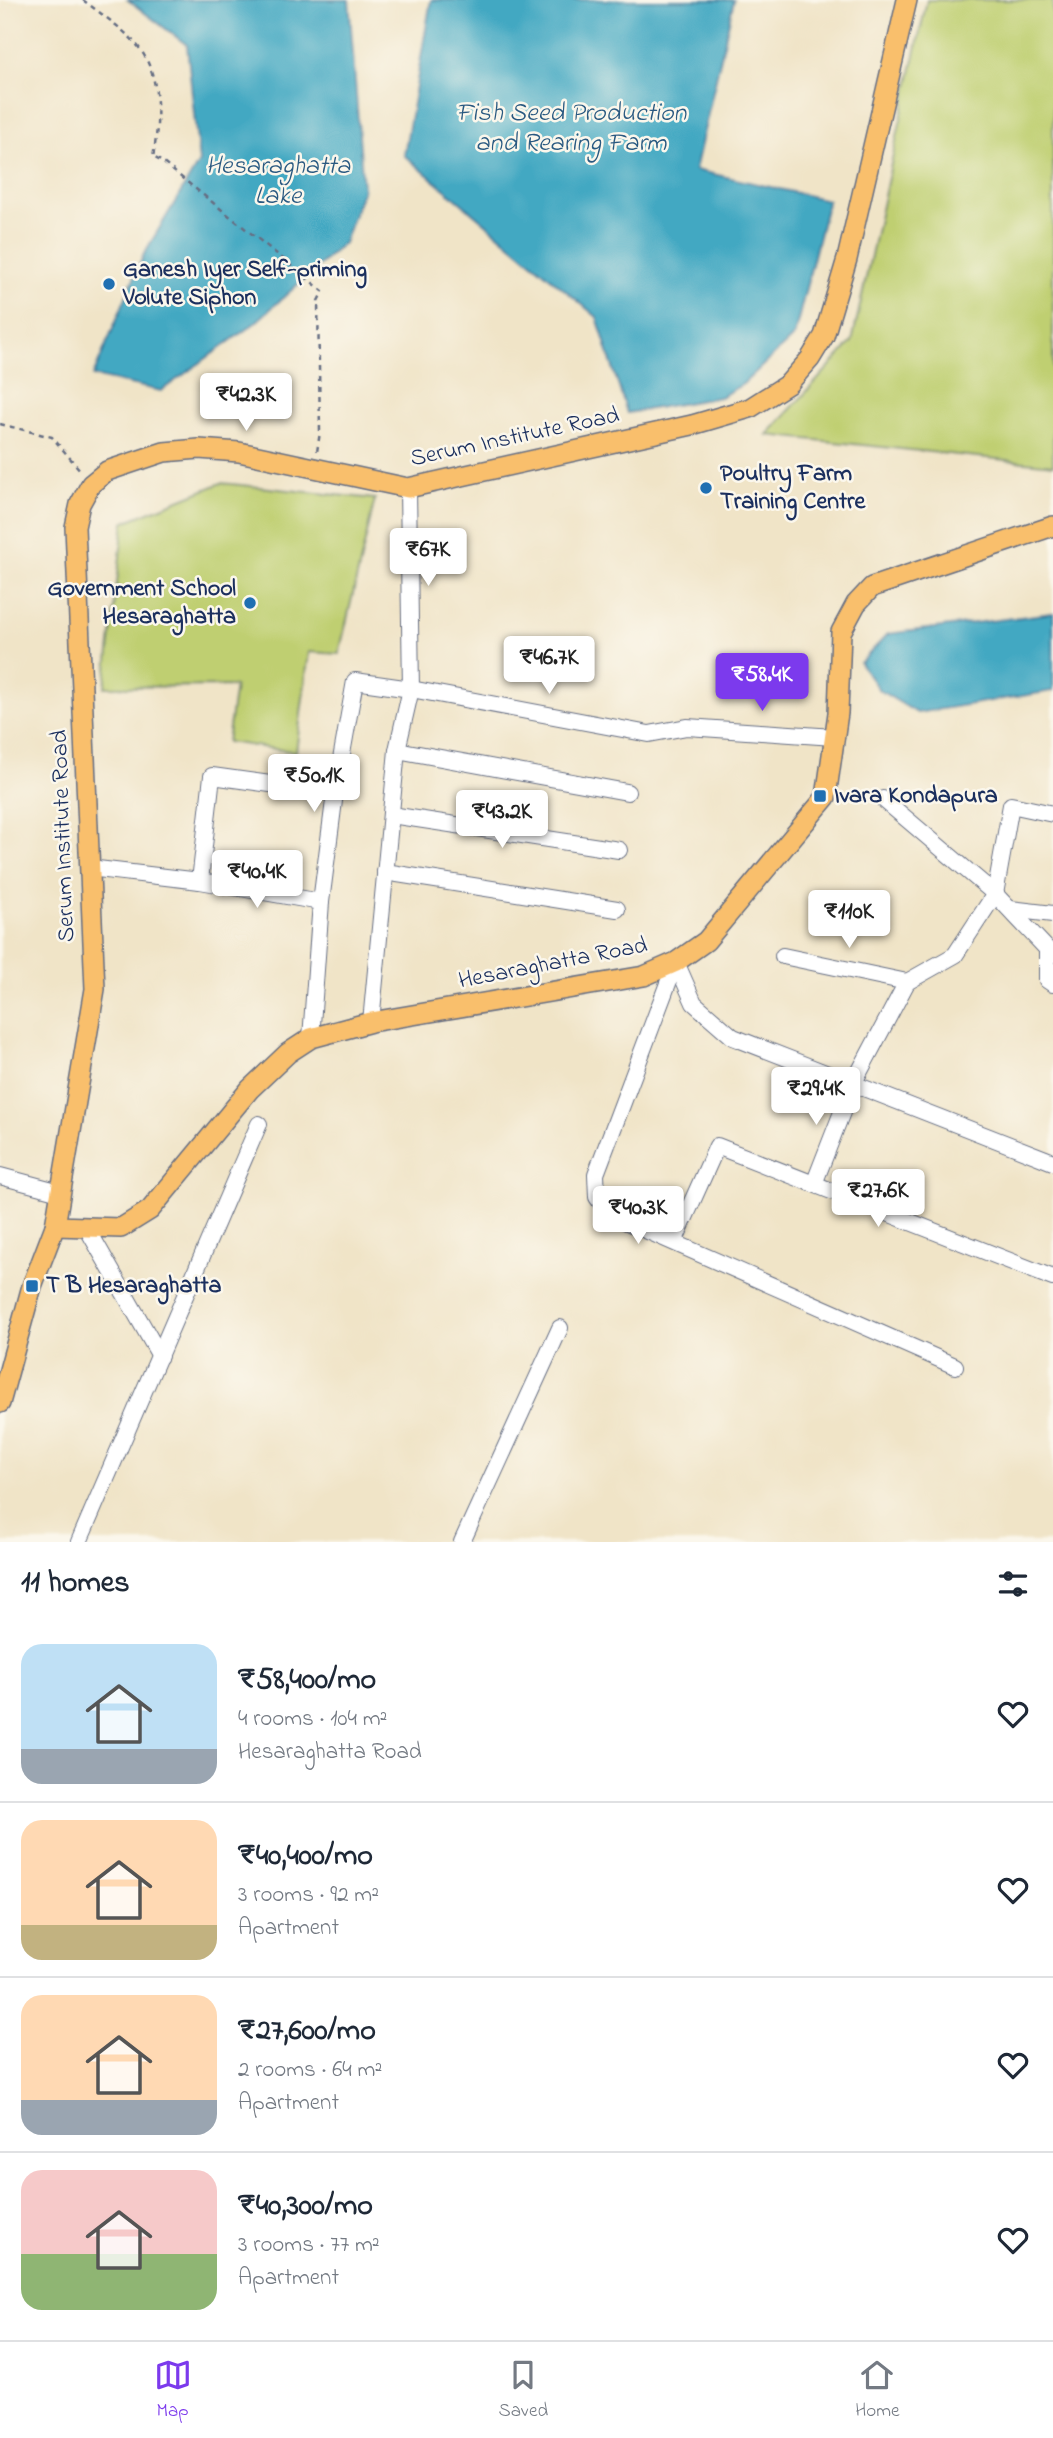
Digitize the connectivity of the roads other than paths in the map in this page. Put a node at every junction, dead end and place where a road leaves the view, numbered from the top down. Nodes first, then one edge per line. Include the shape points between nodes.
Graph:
1 (907, 0) edge
2 (408, 488) junction
3 (1053, 526) edge
4 (411, 688) junction
5 (834, 737) junction
6 (397, 750) junction
7 (626, 792) dead end
8 (335, 793) junction
9 (883, 799) dead end
10 (1053, 814) edge
11 (391, 815) junction
12 (620, 850) dead end
13 (89, 868) junction
14 (385, 872) junction
15 (200, 881) junction
16 (995, 894) junction
17 (321, 902) junction
18 (617, 909) dead end
19 (1010, 909) junction
20 (1053, 914) edge
21 (1050, 951) edge
22 (783, 956) dead end
23 (676, 962) junction
24 (906, 982) junction
25 (1053, 984) edge
26 (371, 1022) junction
27 (311, 1038) junction
28 (853, 1084) junction
29 (260, 1124) dead end
30 (1053, 1162) edge
31 (0, 1176) edge
32 (814, 1184) junction
33 (60, 1192) junction
34 (55, 1226) junction
35 (87, 1228) junction
36 (674, 1242) junction
37 (1053, 1278) edge
38 (560, 1328) dead end
39 (160, 1356) junction
40 (955, 1366) dead end
41 (0, 1403) edge
42 (85, 1540) edge
43 (462, 1542) edge

1 - 2 main road, Serum Institute Road via 847,259 824,336 788,384 750,408 692,425
2 - 4 street
2 - 13 main road, Serum Institute Road via 199,449 164,452 107,471 91,484 75,527
3 - 5 main road, Hesaraghatta Road via 873,587 856,604 841,632
4 - 5 street via 649,734 687,727
4 - 6 street
4 - 8 street via 355,681
5 - 23 main road, Hesaraghatta Road via 826,796 706,941
6 - 7 street
6 - 11 street
8 - 15 street via 212,776
8 - 17 street
9 - 16 street
10 - 16 street via 1011,805
11 - 12 street
11 - 14 street
13 - 15 street
13 - 33 main road, Serum Institute Road via 95,989
14 - 18 street
14 - 26 street
15 - 17 street
16 - 19 street
16 - 24 street via 955,955
17 - 27 street
19 - 20 street
19 - 21 street
21 - 25 street via 1047,980
22 - 24 street
23 - 26 main road, Hesaraghatta Road via 645,976
23 - 28 street via 694,1003 733,1037
23 - 36 street via 596,1174 597,1197 609,1213
24 - 28 street
26 - 27 main road, Hesaraghatta Road
27 - 35 main road, Hesaraghatta Road via 250,1089 150,1210 121,1228
28 - 30 street
28 - 32 street
29 - 39 street
31 - 33 street
32 - 36 street via 717,1146
32 - 37 street
33 - 34 main road, Serum Institute Road
34 - 35 main road, Hesaraghatta Road
34 - 41 main road, Serum Institute Road via 32,1286
35 - 39 street
36 - 40 street
38 - 43 street
39 - 42 street

